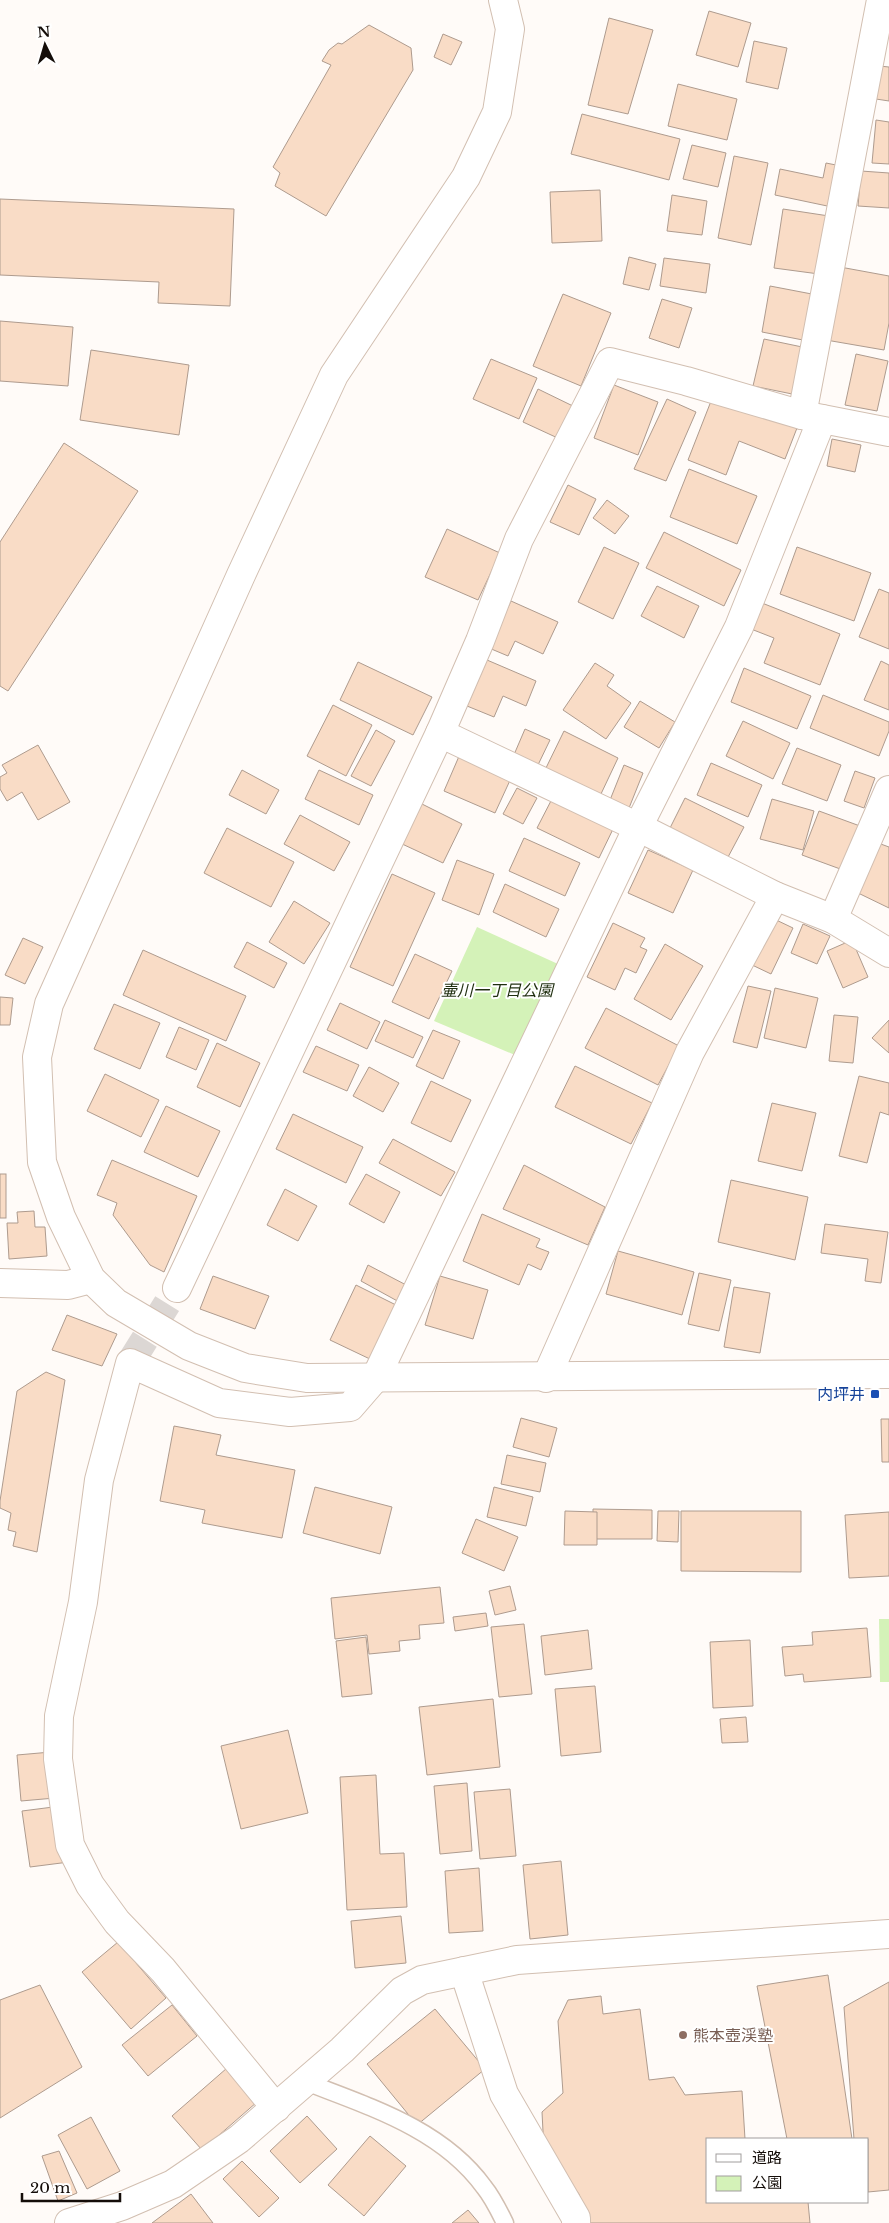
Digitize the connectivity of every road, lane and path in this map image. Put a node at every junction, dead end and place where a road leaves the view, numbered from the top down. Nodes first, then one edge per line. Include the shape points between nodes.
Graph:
1 (503, 0) edge
2 (881, 0) edge
3 (812, 417) junction
4 (889, 432) edge
5 (440, 733) junction
6 (889, 790) edge
7 (638, 827) junction
8 (775, 896) junction
9 (833, 920) junction
10 (889, 953) edge
11 (91, 1279) junction
12 (0, 1283) edge
13 (177, 1288) tunnel mouth
14 (889, 1374) edge
15 (376, 1377) junction
16 (546, 1378) junction
17 (889, 1934) edge
18 (464, 1971) junction
19 (306, 2082) junction
20 (276, 2108) junction
21 (69, 2223) edge
22 (505, 2223) edge
23 (576, 2223) edge

1 - 11 street via 510,29 497,112 466,177 334,375 49,1004 37,1057 42,1162 61,1216
2 - 3 street
3 - 4 street
3 - 5 street via 610,362 519,539
3 - 7 street via 739,627
5 - 7 street
5 - 13 street
6 - 9 street
7 - 8 street
7 - 15 street
8 - 9 street
8 - 16 street via 690,1052
9 - 10 street
11 - 12 street via 68,1285
11 - 15 street via 116,1303 136,1316 189,1346 246,1368 307,1378
14 - 16 street
15 - 16 street
15 - 20 street via 350,1407 290,1412 219,1403 130,1363 99,1480 83,1602 59,1716 58,1758 70,1845 90,1885 117,1922 163,1970
17 - 18 street via 517,1960
18 - 19 street via 422,1980 402,1991
18 - 23 street via 504,2094
19 - 20 street
19 - 22 lane via 401,2119 454,2155 484,2186
20 - 21 street via 173,2184 122,2206

